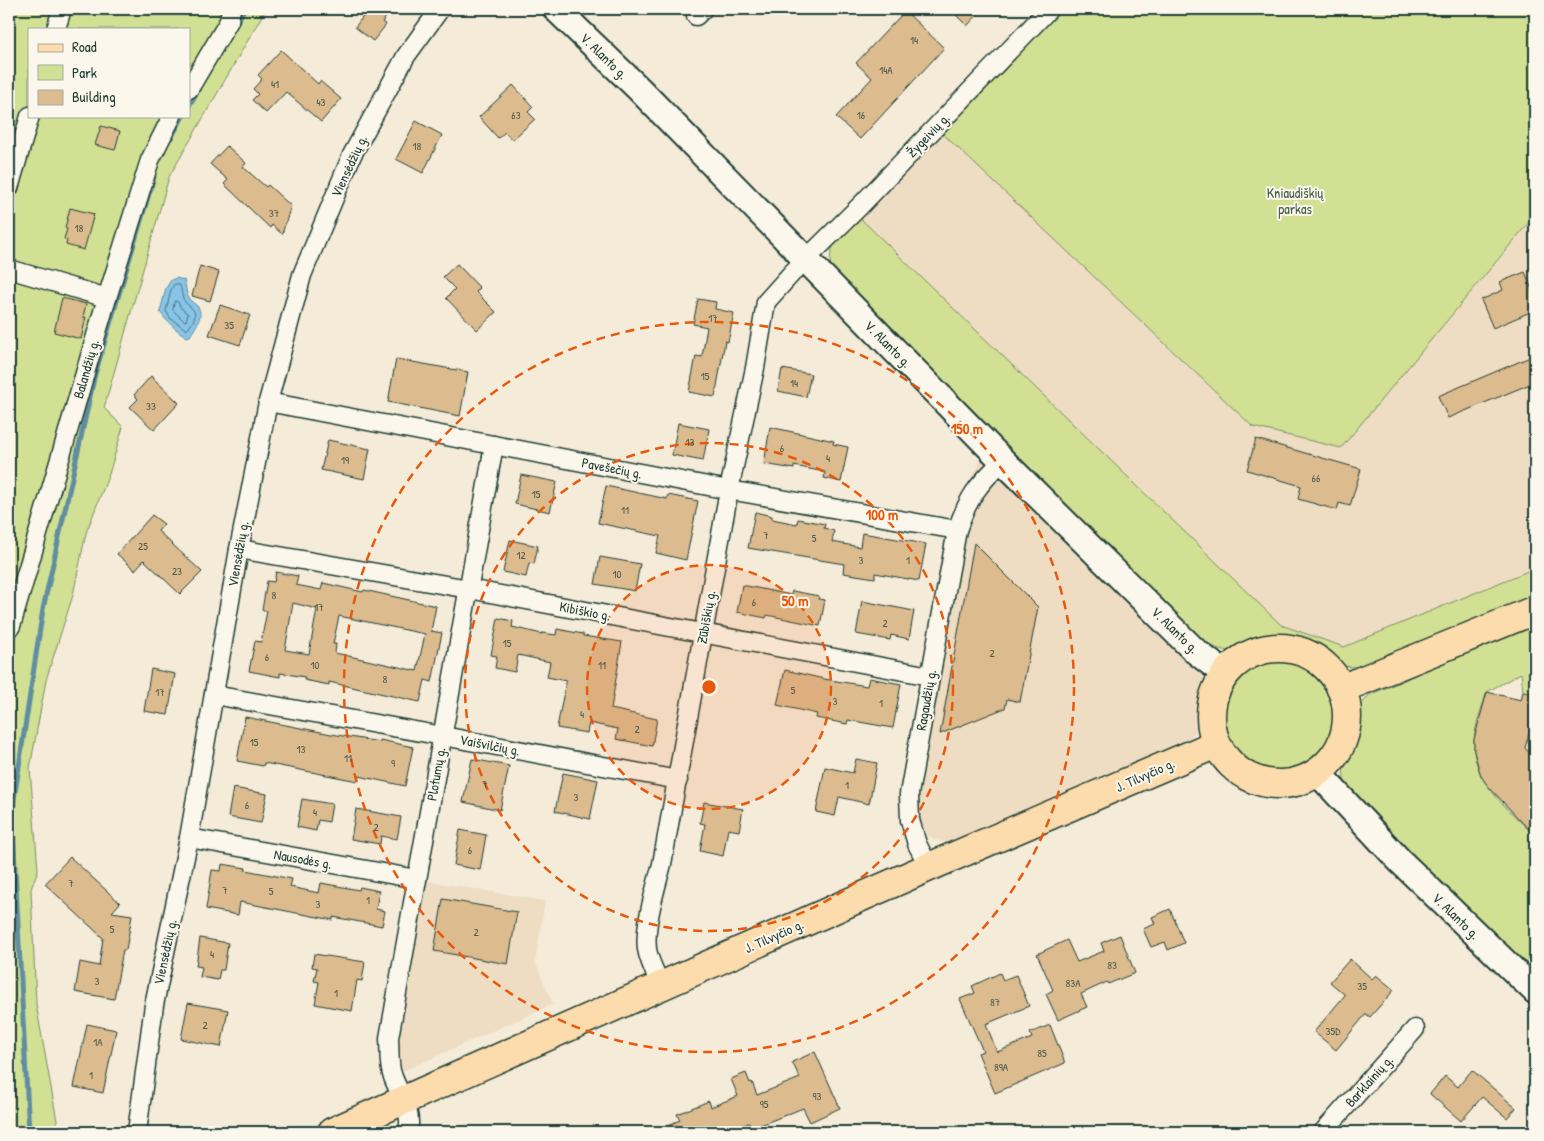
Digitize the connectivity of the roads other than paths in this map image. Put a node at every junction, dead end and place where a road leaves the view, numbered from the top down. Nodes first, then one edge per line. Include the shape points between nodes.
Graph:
1 (62, 9) edge
2 (231, 9) edge
3 (440, 9) edge
4 (556, 9) edge
5 (1049, 9) edge
6 (56, 28) edge
7 (190, 86) edge
8 (29, 118) edge
9 (171, 118) edge
10 (9, 188) edge
11 (805, 261) junction
12 (9, 269) edge
13 (107, 298) junction
14 (268, 402) junction
15 (494, 445) junction
16 (1002, 461) junction
17 (730, 490) junction
18 (957, 530) junction
19 (239, 549) junction
20 (469, 589) junction
21 (1535, 610) edge
22 (11, 626) dead end
23 (703, 634) junction
24 (1225, 674) junction
25 (930, 676) junction
26 (1341, 689) junction
27 (214, 695) junction
28 (443, 736) junction
29 (1216, 744) junction
30 (1317, 772) junction
31 (678, 780) junction
32 (188, 838) junction
33 (929, 867) junction
34 (417, 879) junction
35 (662, 986) junction
36 (1535, 991) edge
37 (1415, 1029) dead end
38 (404, 1100) junction
39 (137, 1132) edge
40 (332, 1132) edge
41 (408, 1132) edge
42 (1323, 1132) edge

1 - 6 street
2 - 7 street via 229,21
3 - 14 street, Viensėdžių g. via 406,56 352,156 302,275
4 - 11 main road, V. Alanto g.
5 - 11 street, Žygeivių g.
8 - 10 street
9 - 13 street, Balandžių g. via 150,160
11 - 16 main road, V. Alanto g.
11 - 17 street, Zūbiškių g. via 766,302
12 - 13 street
13 - 22 street, Balandžių g.
14 - 15 street, Pavešečių g.
14 - 19 street, Viensėdžių g.
15 - 17 street, Pavešečių g.
15 - 20 street, Plotumų g.
16 - 18 street, Ragaudžių g. via 977,487 964,508
16 - 24 main road, V. Alanto g. via 1194,650
17 - 18 street, Pavešečių g.
17 - 23 street, Zūbiškių g.
18 - 25 street, Ragaudžių g.
19 - 20 street, Kibiškio g.
19 - 27 street, Viensėdžių g.
20 - 23 street, Kibiškio g.
20 - 28 street, Plotumų g.
21 - 26 main road
23 - 25 street, Kibiškio g.
23 - 31 street, Zūbiškių g.
24 - 26 main road via 1238,661 1253,653 1270,648 1288,648 1320,662
24 - 29 main road via 1211,707 1211,726
25 - 33 street, Ragaudžių g. via 909,794 910,820 917,844
26 - 30 main road via 1347,712 1344,735 1334,756
27 - 28 street, Vaišvilčių g.
27 - 32 street, Viensėdžių g.
28 - 31 street, Vaišvilčių g.
28 - 34 street, Plotumų g.
29 - 30 main road via 1233,767 1260,782 1290,783
29 - 33 main road, J. Tilvyčio g.
30 - 36 main road, V. Alanto g. via 1400,861
31 - 35 street, Zūbiškių g. via 653,899 647,947
32 - 34 street, Nausodės g.
32 - 39 street, Viensėdžių g. via 154,1005
33 - 35 main road, J. Tilvyčio g.
34 - 38 street, Plotumų g. via 389,1038 392,1076
35 - 38 main road, J. Tilvyčio g.
37 - 42 street, Barklainių g.
38 - 40 main road, J. Tilvyčio g.
38 - 41 street, Plotumų g. via 410,1122

